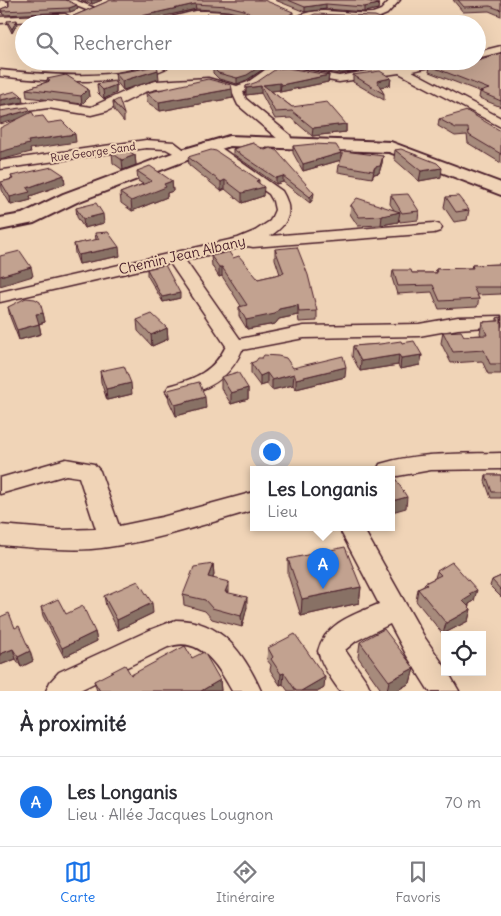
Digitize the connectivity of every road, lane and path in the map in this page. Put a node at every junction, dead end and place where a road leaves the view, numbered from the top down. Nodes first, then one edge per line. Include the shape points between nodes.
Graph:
1 (66, 0) edge
2 (395, 0) edge
3 (0, 2) edge
4 (0, 9) edge
5 (72, 15) edge
6 (194, 15) edge
7 (218, 15) edge
8 (298, 15) edge
9 (340, 15) edge
10 (378, 15) edge
11 (15, 19) edge
12 (0, 20) edge
13 (501, 49) edge
14 (486, 53) edge
15 (150, 70) edge
16 (287, 70) edge
17 (287, 70) edge
18 (394, 70) edge
19 (402, 70) edge
20 (0, 73) edge
21 (237, 90) junction
22 (0, 111) edge
23 (482, 115) junction
24 (501, 123) edge
25 (501, 132) edge
26 (285, 141) junction
27 (209, 146) junction
28 (184, 155) junction
29 (0, 166) edge
30 (501, 189) edge
31 (0, 224) edge
32 (434, 228) dead end
33 (243, 242) junction
34 (175, 258) junction
35 (0, 297) edge
36 (501, 321) edge
37 (235, 346) junction
38 (171, 392) edge
39 (501, 461) edge
40 (395, 469) edge
41 (0, 486) edge
42 (250, 502) edge
43 (352, 531) edge
44 (0, 535) edge
45 (110, 536) junction
46 (395, 609) junction
47 (60, 691) edge
48 (246, 691) edge
49 (357, 691) edge
50 (445, 691) edge

1 - 5 street via 96,8
2 - 10 street
3 - 4 street via 5,7
6 - 7 street
8 - 9 street
11 - 12 street
13 - 14 street
15 - 20 street via 58,79
16 - 21 street via 269,72 252,85
17 - 18 street via 339,79
19 - 23 street
21 - 22 street via 208,82 165,84 141,89 91,111 48,104
21 - 26 street via 242,102
23 - 24 street
23 - 25 street
26 - 27 main road via 229,141
26 - 30 main road via 391,147
27 - 28 main road
27 - 33 street, Chemin Jean Albany via 275,191 280,198 280,217 273,228 262,236
28 - 29 street, Rue George Sand via 169,145 146,144
28 - 31 main road via 70,198 27,219
32 - 33 street
33 - 34 street, Chemin Jean Albany
34 - 35 street, Chemin Jean Albany
34 - 37 street
36 - 37 street via 458,323 419,330 304,332
37 - 38 street via 224,367 213,378
39 - 40 street via 431,462
41 - 45 street via 66,467 86,470 92,477
42 - 45 street
43 - 46 street
44 - 45 street via 69,540
46 - 49 street via 340,635 333,642 331,651 335,660
46 - 50 street
47 - 48 street via 69,681 159,638 186,632 198,634 214,643

